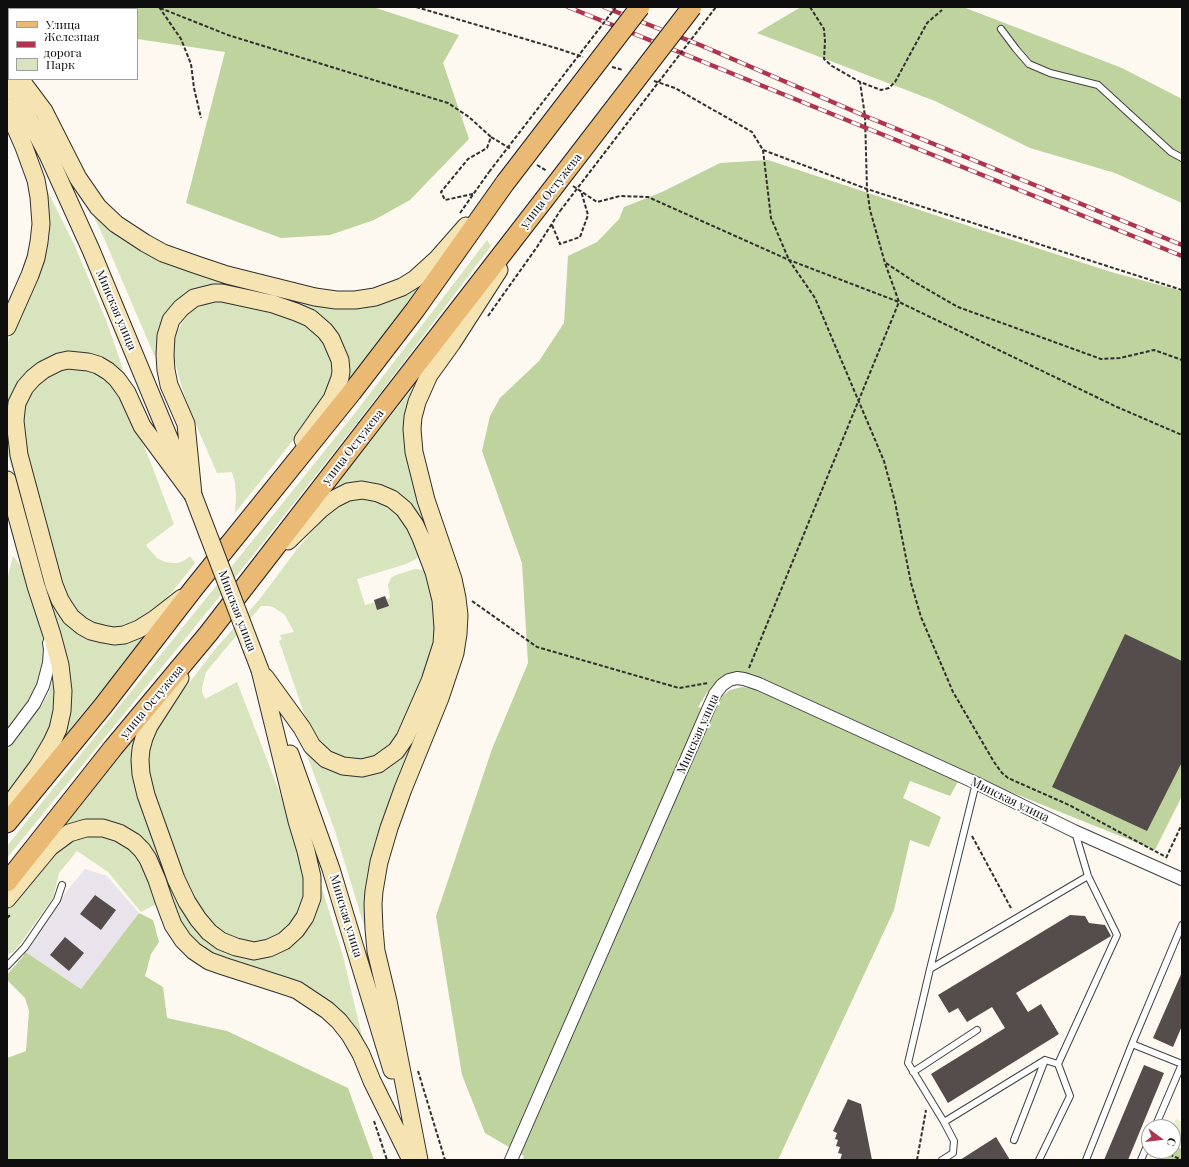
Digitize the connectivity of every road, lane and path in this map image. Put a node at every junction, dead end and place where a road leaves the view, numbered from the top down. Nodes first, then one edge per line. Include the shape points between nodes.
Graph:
1 (416, 7) edge
2 (616, 7) edge
3 (640, 7) edge
4 (692, 7) edge
5 (716, 7) edge
6 (810, 7) edge
7 (160, 8) edge
8 (942, 10) dead end
9 (1001, 29) dead end
10 (588, 58) dead end
11 (610, 66) dead end
12 (625, 71) dead end
13 (7, 80) edge
14 (21, 80) edge
15 (654, 81) dead end
16 (860, 82) junction
17 (7, 108) edge
18 (201, 118) dead end
19 (491, 137) dead end
20 (763, 150) junction
21 (1182, 158) edge
22 (504, 183) junction
23 (867, 189) junction
24 (473, 194) junction
25 (445, 200) dead end
26 (543, 201) junction
27 (560, 211) dead end
28 (458, 216) dead end
29 (552, 225) dead end
30 (789, 260) junction
31 (885, 263) junction
32 (1182, 290) edge
33 (899, 302) junction
34 (7, 327) edge
35 (1182, 360) edge
36 (858, 400) junction
37 (1182, 435) edge
38 (7, 480) edge
39 (193, 495) junction
40 (251, 516) junction
41 (260, 568) junction
42 (194, 588) junction
43 (471, 600) dead end
44 (44, 610) junction
45 (208, 634) junction
46 (260, 670) junction
47 (744, 679) junction
48 (729, 680) junction
49 (7, 740) edge
50 (976, 783) junction
51 (7, 808) edge
52 (7, 823) edge
53 (1182, 824) edge
54 (966, 825) junction
55 (1074, 831) junction
56 (1166, 857) junction
57 (1160, 869) junction
58 (1088, 876) junction
59 (1182, 879) edge
60 (7, 882) edge
61 (62, 885) dead end
62 (7, 899) edge
63 (1016, 918) junction
64 (1182, 925) edge
65 (7, 966) edge
66 (930, 969) junction
67 (977, 1030) dead end
68 (1132, 1044) junction
69 (1045, 1060) junction
70 (1058, 1064) junction
71 (1182, 1064) edge
72 (913, 1072) junction
73 (928, 1096) junction
74 (1158, 1119) edge
75 (944, 1122) junction
76 (1014, 1140) dead end
77 (411, 1160) edge
78 (419, 1160) edge
79 (511, 1160) edge
80 (917, 1160) edge
81 (942, 1160) edge
82 (1039, 1160) edge
83 (1086, 1160) edge

1 - 10 path
2 - 24 path, bridge
3 - 22 main road, bridge
4 - 26 main road, улица Остужева, bridge
5 - 27 path, bridge
6 - 16 path via 824,29 824,59
7 - 18 path via 181,39 191,64
7 - 19 path via 228,35 448,103 469,117
8 - 16 path via 927,22 895,82 889,88 881,90
9 - 21 lane via 1029,64 1050,73 1098,85 1171,152
11 - 12 path
13 - 39 street, Минская улица via 48,155 91,250
14 - 22 street via 44,111 86,191 116,224 163,253 190,263 315,297 355,300 375,297 402,287 437,259
15 - 20 path via 676,88 752,132
16 - 23 path via 865,116
17 - 34 street via 36,180 41,224 36,258
20 - 23 path
20 - 30 path via 771,218
22 - 40 main road via 415,310
23 - 31 path via 870,210
23 - 32 path
24 - 25 path
24 - 28 path
26 - 41 main road, улица Остужева
26 - 78 street via 429,375 413,417 414,452 426,500 453,579 459,616 455,653 389,828 374,891 376,950
29 - 30 path via 560,244 580,237 588,215 581,190 597,202 620,196 648,197
30 - 33 path
30 - 36 path via 815,298
31 - 33 path
31 - 35 path via 958,307 1101,359 1120,358 1154,350
33 - 36 path
33 - 37 path
36 - 47 path
36 - 56 path via 884,461 921,617 953,692 994,762 1008,778 1069,805
38 - 44 street
39 - 40 street via 186,424 169,385 166,370 166,336 171,320 180,308 194,298 214,293 273,304 296,312 318,324 331,339 340,360 340,378 332,399
39 - 42 street via 142,426 127,393 108,371 88,362 68,360 43,370 25,387 17,403 15,421 19,454 54,585 71,617 91,631 114,636 124,635 155,619
39 - 46 street, Минская улица, bridge
40 - 42 main road
41 - 45 main road, улица Остужева
41 - 46 street via 334,499 348,492 362,490 378,493 392,499 415,524 434,572 444,628 442,644 430,680 404,738 396,751 378,764 362,768 342,766 326,759 312,746
42 - 52 main road via 103,706
43 - 48 path via 537,647 679,688
44 - 49 street via 50,649 47,673 34,704
44 - 51 street via 60,665 62,711 52,742
45 - 46 street via 149,726 141,749 141,774 146,796 187,902 198,919 222,941 254,950 269,948 284,941 305,917 312,898 312,877
45 - 60 main road, улица Остужева via 113,748
46 - 78 street, Минская улица via 332,869
47 - 48 street, Минская улица
47 - 50 street, Минская улица
48 - 79 street, Минская улица via 715,694
50 - 54 lane
50 - 55 street, Минская улица
53 - 56 path
54 - 63 path
54 - 66 lane
55 - 57 street, Минская улица
55 - 58 lane
56 - 57 path
57 - 59 street, Минская улица
58 - 63 lane
58 - 70 lane via 1117,935
61 - 65 lane via 53,906 25,946
62 - 77 street via 50,847 69,833 86,828 103,828 119,833 134,842 148,858 173,925 194,951 209,961 296,990 339,1021 361,1054
63 - 66 lane
64 - 68 lane
66 - 72 lane via 908,1063
67 - 72 lane
68 - 71 lane
68 - 83 lane
69 - 70 lane
69 - 75 lane
69 - 76 lane
70 - 82 lane via 1070,1096
71 - 74 lane
72 - 73 lane
73 - 75 lane
73 - 80 path
75 - 81 lane via 954,1142 953,1153

